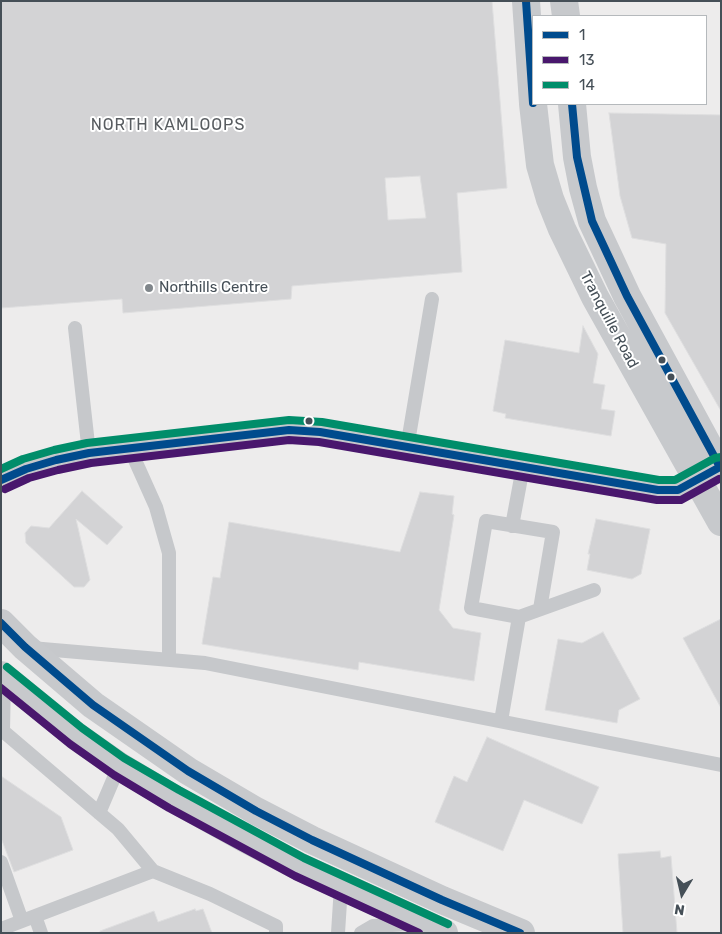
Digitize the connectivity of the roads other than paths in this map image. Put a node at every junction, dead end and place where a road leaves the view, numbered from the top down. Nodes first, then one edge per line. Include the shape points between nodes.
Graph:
1 (526, 1) edge
2 (564, 1) edge
3 (566, 15) edge
4 (532, 89) edge
5 (533, 105) edge
6 (572, 105) edge
7 (432, 300) dead end
8 (75, 328) dead end
9 (406, 448) junction
10 (130, 449) junction
11 (89, 453) junction
12 (523, 467) junction
13 (720, 468) edge
14 (1, 480) edge
15 (697, 481) junction
16 (721, 522) edge
17 (512, 526) junction
18 (594, 590) dead end
19 (540, 609) junction
20 (519, 617) junction
21 (1, 623) edge
22 (25, 647) junction
23 (169, 660) junction
24 (3, 677) edge
25 (501, 722) junction
26 (2, 732) edge
27 (721, 765) edge
28 (119, 766) junction
29 (99, 813) junction
30 (1, 862) edge
31 (154, 871) junction
32 (341, 886) junction
33 (28, 918) junction
34 (1, 928) edge
35 (435, 929) edge
36 (41, 933) edge
37 (276, 933) edge
38 (338, 933) edge
39 (361, 933) edge
40 (521, 933) edge

1 - 4 main road, Tranquille Road
2 - 3 main road
5 - 15 main road, Tranquille Road via 540,165 562,229 595,297
6 - 13 main road, Tranquille Road via 577,157 592,221 627,296
7 - 9 lane
8 - 11 lane
9 - 10 street via 320,432 289,430
9 - 12 street
10 - 11 street
10 - 23 lane via 156,507 169,554
11 - 14 street via 26,469
12 - 15 street via 658,490 678,490
12 - 17 lane
13 - 15 main road
15 - 16 main road, Tranquille Road
17 - 19 lane via 552,532
17 - 20 lane via 486,521 471,608
18 - 19 lane
19 - 20 lane
20 - 25 lane
21 - 22 main road
22 - 23 lane
22 - 40 main road via 93,706 135,736 256,811 409,885
23 - 25 lane via 205,663
24 - 26 lane
24 - 28 main road
25 - 27 lane
26 - 29 lane
28 - 29 lane
28 - 32 main road via 244,838
29 - 31 lane via 118,829
30 - 33 lane
31 - 33 lane
31 - 37 lane via 276,926
32 - 35 main road
32 - 38 lane
33 - 34 lane
33 - 36 lane
35 - 39 lane via 399,924 373,926

